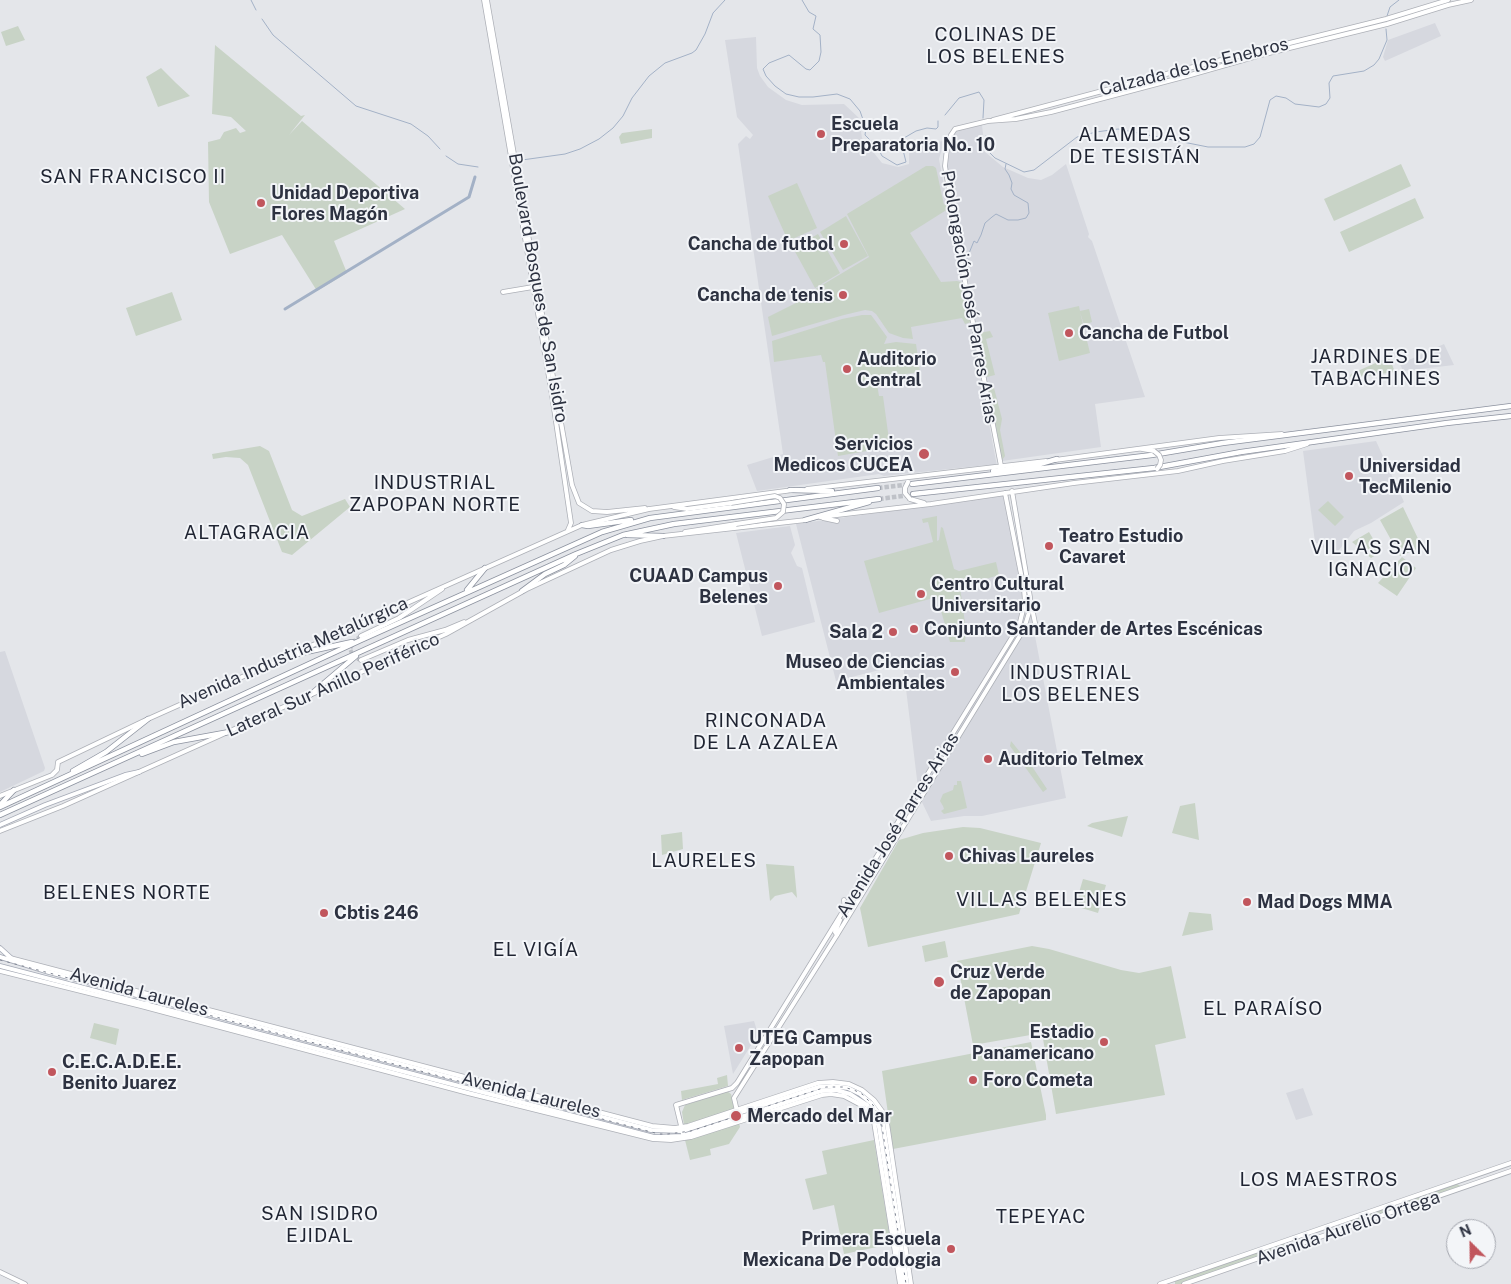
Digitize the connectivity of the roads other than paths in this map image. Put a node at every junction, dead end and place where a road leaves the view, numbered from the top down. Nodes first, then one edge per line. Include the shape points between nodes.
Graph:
1 (486, 0) edge
2 (1471, 0) edge
3 (1448, 2) edge
4 (1386, 22) junction
5 (988, 121) junction
6 (533, 287) junction
7 (503, 292) dead end
8 (554, 395) junction
9 (1511, 406) edge
10 (1511, 416) edge
11 (1302, 434) junction
12 (1312, 442) junction
13 (1140, 448) junction
14 (1057, 459) junction
15 (1001, 466) junction
16 (1145, 475) junction
17 (917, 477) junction
18 (952, 479) junction
19 (910, 483) junction
20 (790, 490) junction
21 (1012, 491) junction
22 (1004, 492) junction
23 (913, 494) tunnel mouth
24 (931, 504) junction
25 (673, 506) junction
26 (649, 510) junction
27 (821, 517) junction
28 (650, 518) junction
29 (805, 520) junction
30 (837, 521) dead end
31 (582, 525) junction
32 (567, 531) junction
33 (623, 535) junction
34 (678, 535) junction
35 (663, 536) junction
36 (576, 554) junction
37 (485, 568) junction
38 (445, 585) junction
39 (522, 591) junction
40 (460, 595) junction
41 (1030, 602) junction
42 (474, 620) junction
43 (1037, 633) dead end
44 (361, 638) junction
45 (362, 651) junction
46 (288, 656) junction
47 (361, 660) dead end
48 (994, 669) junction
49 (998, 672) junction
50 (988, 677) junction
51 (993, 680) junction
52 (310, 695) junction
53 (148, 719) junction
54 (229, 732) junction
55 (940, 756) junction
56 (944, 759) junction
57 (139, 772) junction
58 (82, 778) junction
59 (58, 781) junction
60 (14, 790) junction
61 (0, 796) edge
62 (0, 806) edge
63 (0, 815) edge
64 (0, 825) edge
65 (0, 831) edge
66 (859, 887) junction
67 (851, 890) dead end
68 (862, 893) junction
69 (844, 900) dead end
70 (845, 910) junction
71 (840, 918) junction
72 (837, 935) junction
73 (0, 948) edge
74 (0, 956) edge
75 (11, 958) junction
76 (0, 966) edge
77 (0, 971) edge
78 (137, 993) junction
79 (150, 996) junction
80 (136, 1002) junction
81 (146, 1006) junction
82 (233, 1027) junction
83 (242, 1033) junction
84 (739, 1116) junction
85 (683, 1133) junction
86 (1511, 1163) edge
87 (1511, 1171) edge
88 (900, 1206) junction
89 (896, 1212) junction
90 (1, 1274) edge
91 (25, 1284) edge
92 (901, 1284) edge
93 (909, 1284) edge
94 (1160, 1284) edge
95 (1184, 1284) edge

1 - 6 main road, Boulevard Bosques de San Isidro
1 - 8 main road, Boulevard Bosques de San Isidro
2 - 3 main road
3 - 4 main road
4 - 5 main road, Calzada de los Enebros via 1302,40
4 - 5 main road, Calzada de los Enebros via 1088,102 1016,119
5 - 15 main road, Prolongación José Parres Arias via 955,129 946,148 945,166
6 - 7 main road
6 - 8 main road, Boulevard Bosques de San Isidro
8 - 26 main road, Boulevard Bosques de San Isidro via 570,479 579,503 587,510 598,512
8 - 32 main road, Boulevard Bosques de San Isidro via 571,523
9 - 11 highway
10 - 12 highway
11 - 13 main road via 1258,434
11 - 18 highway
12 - 16 main road via 1285,451
12 - 23 highway via 1154,468
13 - 14 main road
13 - 16 main road, bridge via 1154,451 1161,460 1157,469
14 - 15 main road
14 - 18 highway
15 - 17 main road
16 - 21 main road
17 - 19 main road
17 - 20 main road
18 - 19 highway
19 - 24 main road, bridge via 904,491 906,496 910,500
20 - 25 main road
20 - 28 highway via 828,492 878,488
21 - 22 main road
21 - 41 main road, Avenida José Parres Arias
22 - 24 main road
22 - 48 main road, Avenida José Parres Arias via 1025,602 1020,626
24 - 27 main road
25 - 26 main road
25 - 34 main road, bridge via 687,509 775,496 784,504 783,512 776,518
26 - 31 main road, Avenida Industria Metalúrgica
27 - 29 main road
27 - 30 main road
28 - 31 highway
28 - 40 highway via 602,532
29 - 33 highway via 879,499 674,524
29 - 34 main road
31 - 32 main road, Avenida Industria Metalúrgica
32 - 37 main road, Avenida Industria Metalúrgica
33 - 35 highway
33 - 36 highway
34 - 35 main road, Lateral Sur Anillo Periférico
35 - 39 main road, Lateral Sur Anillo Periférico via 611,550
36 - 39 highway
36 - 45 highway
37 - 38 main road, Avenida Industria Metalúrgica
37 - 40 highway
38 - 44 main road via 399,618
38 - 46 main road, Avenida Industria Metalúrgica
39 - 42 main road, Lateral Sur Anillo Periférico
40 - 44 highway
41 - 43 main road
41 - 49 main road, Avenida José Parres Arias via 1024,629
42 - 47 main road via 408,640
42 - 52 main road, Lateral Sur Anillo Periférico
44 - 46 highway
44 - 59 highway
45 - 52 highway
45 - 58 highway
46 - 53 main road, Avenida Industria Metalúrgica
48 - 49 main road via 994,673
48 - 50 main road, Avenida José Parres Arias
49 - 51 main road, Avenida José Parres Arias
50 - 51 main road via 992,676
50 - 55 main road, Avenida José Parres Arias
51 - 56 main road, Avenida José Parres Arias
52 - 54 main road, Lateral Sur Anillo Periférico
53 - 59 highway via 106,752
53 - 60 main road, Avenida Industria Metalúrgica via 58,762 54,774
54 - 57 main road, Lateral Sur Anillo Periférico
54 - 58 highway via 167,744
55 - 56 main road
55 - 66 main road, Avenida José Parres Arias
56 - 68 main road, Avenida José Parres Arias
57 - 64 main road via 53,802
57 - 65 main road, Lateral Sur Anillo Periférico
58 - 63 highway
59 - 62 highway
60 - 61 main road
60 - 62 highway
66 - 67 main road
66 - 68 main road
66 - 70 main road, Avenida José Parres Arias
68 - 72 main road, Avenida José Parres Arias
69 - 70 main road
70 - 71 main road, Avenida José Parres Arias
71 - 72 main road
71 - 85 main road, Avenida José Parres Arias via 737,1083 732,1088 678,1105
72 - 84 main road, Avenida José Parres Arias via 734,1098
73 - 75 main road
74 - 75 main road, Avenida Laureles
74 - 78 main road, Avenida Laureles via 42,970
75 - 78 main road, Avenida Laureles
76 - 80 main road, Avenida Laureles
77 - 81 main road, Avenida Laureles
78 - 79 main road, Avenida Laureles
78 - 80 main road
79 - 81 main road
79 - 85 main road, Avenida Laureles via 652,1130
80 - 81 main road, Avenida Laureles
81 - 82 main road, Avenida Laureles
81 - 83 main road, Avenida Laureles
82 - 83 main road
82 - 85 main road, Avenida Laureles via 650,1136 671,1137
83 - 85 main road, Avenida Laureles via 643,1137 661,1140
84 - 85 main road, Avenida Laureles
84 - 85 main road, Avenida Laureles
84 - 88 main road, Avenida Laureles via 822,1082 844,1083 862,1090 878,1104 887,1123
84 - 89 main road, Avenida Laureles via 823,1086 843,1087 860,1094 874,1106 883,1124
84 - 92 main road, Avenida Laureles via 821,1091 846,1092 864,1102 879,1127
86 - 94 main road, Avenida Aurelio Ortega
87 - 95 main road, Avenida Aurelio Ortega
88 - 89 main road
88 - 93 main road, Avenida Laureles
89 - 93 main road, Avenida Laureles
90 - 91 main road

